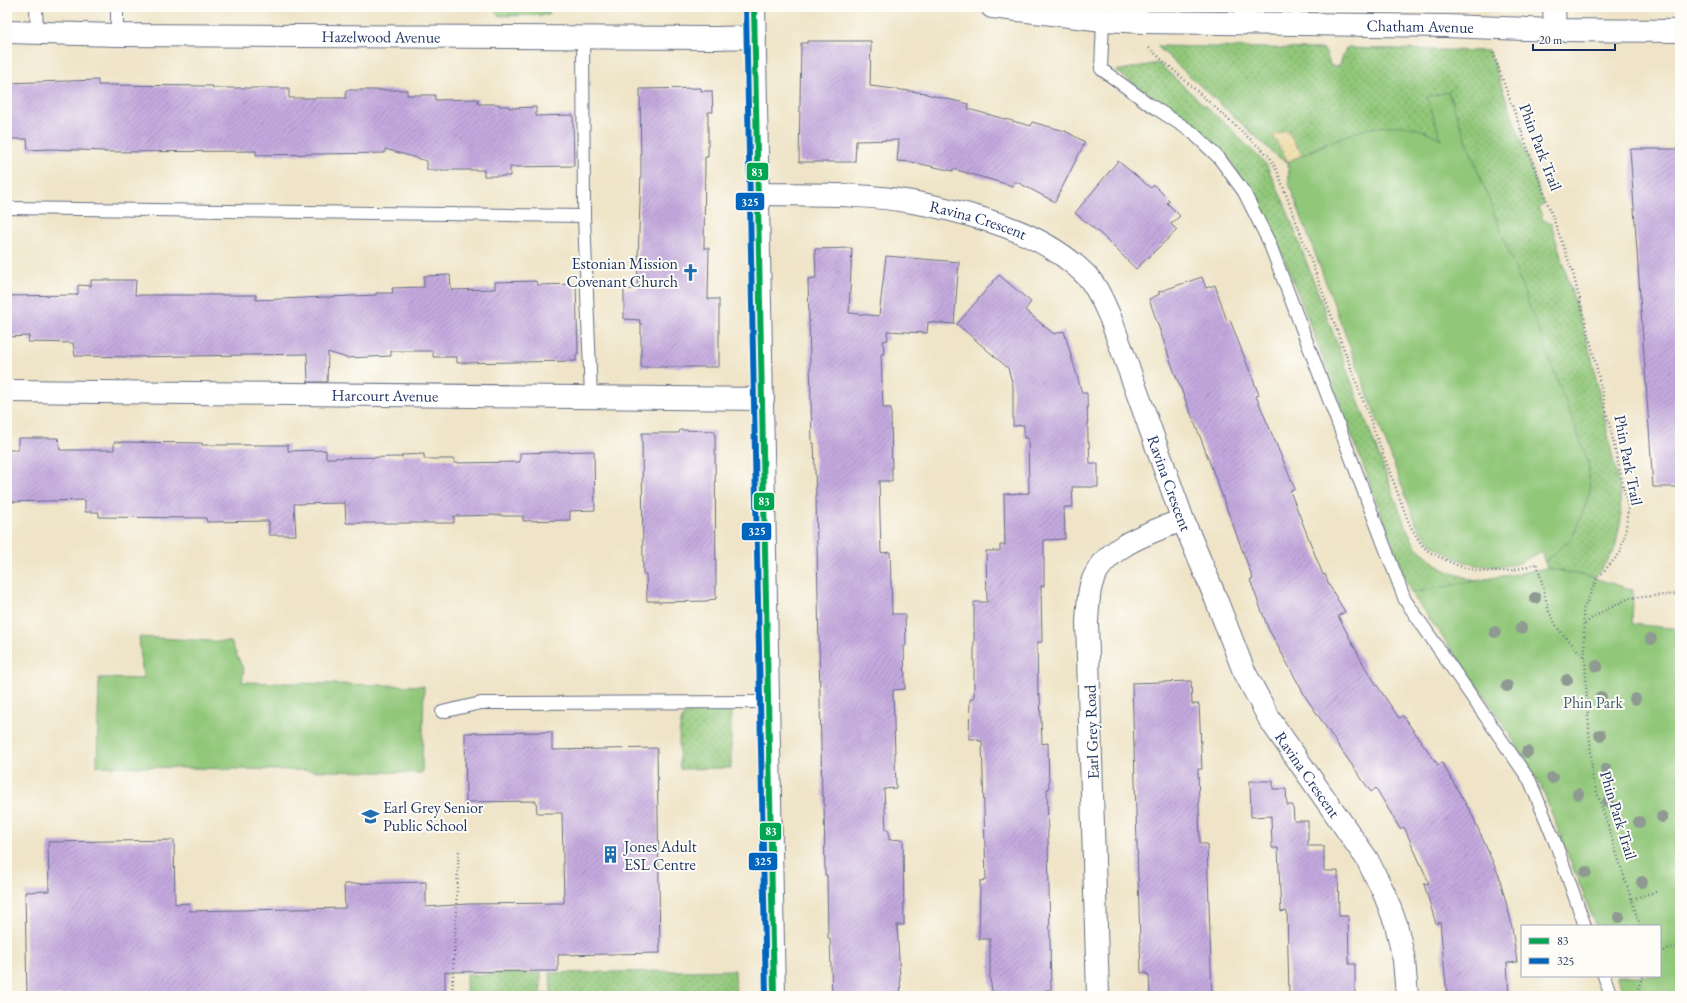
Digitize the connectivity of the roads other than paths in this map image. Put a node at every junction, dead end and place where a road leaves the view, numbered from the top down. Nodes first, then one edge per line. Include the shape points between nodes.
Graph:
1 (36, 7) edge
2 (116, 7) edge
3 (754, 7) edge
4 (992, 7) edge
5 (1554, 7) edge
6 (1103, 20) junction
7 (1555, 30) junction
8 (1680, 31) edge
9 (7, 32) edge
10 (37, 32) junction
11 (117, 35) junction
12 (755, 37) junction
13 (583, 38) junction
14 (758, 194) junction
15 (7, 208) edge
16 (584, 216) junction
17 (7, 391) edge
18 (591, 397) junction
19 (763, 399) junction
20 (1183, 520) junction
21 (767, 702) junction
22 (442, 712) dead end
23 (1585, 925) edge
24 (1604, 977) edge
25 (774, 996) edge
26 (1098, 996) edge
27 (1407, 996) edge
28 (1611, 996) edge

1 - 10 lane
2 - 11 lane
3 - 12 street
4 - 6 street, Chatham Avenue
5 - 7 street
6 - 7 street, Chatham Avenue
6 - 23 lane via 1101,69 1192,132 1219,158 1244,192 1269,242 1405,600 1530,781
7 - 8 street, Chatham Avenue
9 - 10 street, Hazelwood Avenue
10 - 11 street, Hazelwood Avenue
11 - 13 street, Hazelwood Avenue
12 - 13 street, Hazelwood Avenue
12 - 14 street
13 - 16 lane
14 - 19 street
14 - 20 street, Ravina Crescent via 864,197 948,209 1008,227 1035,238 1063,255 1086,276 1100,295 1110,317
15 - 16 lane
16 - 18 lane
17 - 18 street, Harcourt Avenue
18 - 19 street, Harcourt Avenue
19 - 21 street
20 - 26 street, Earl Grey Road via 1149,532 1109,556 1098,570 1088,599
20 - 27 street, Ravina Crescent via 1243,669 1270,720 1368,859 1384,893 1396,924 1404,960
21 - 22 lane via 481,703
21 - 25 street
24 - 28 lane

